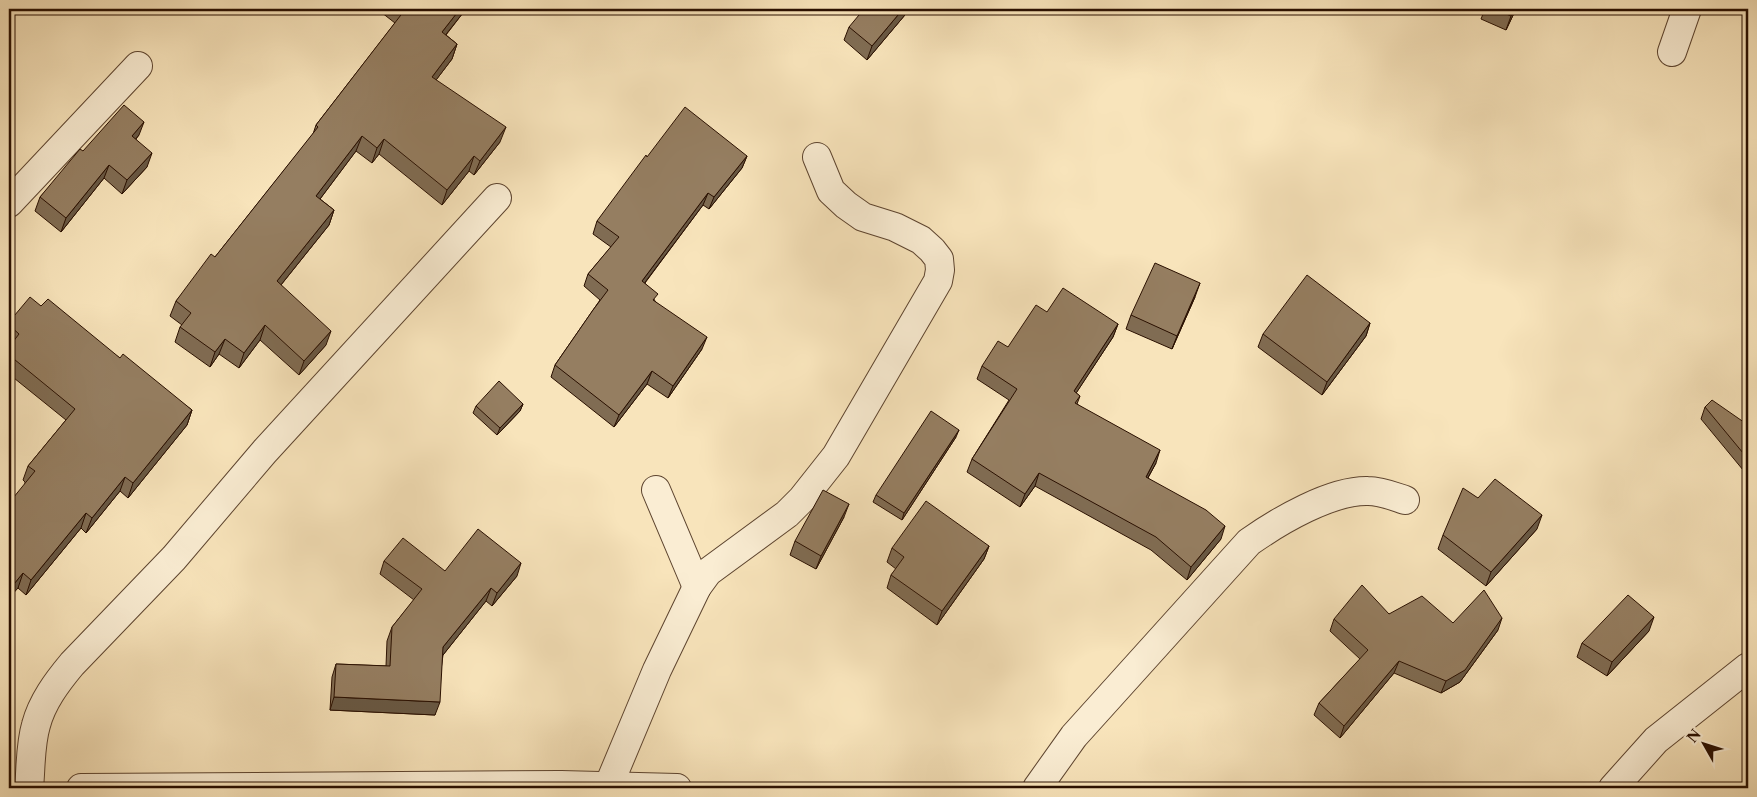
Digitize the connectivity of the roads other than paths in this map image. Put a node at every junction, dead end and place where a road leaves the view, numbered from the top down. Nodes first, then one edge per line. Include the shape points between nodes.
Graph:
1 (1687, 9) edge
2 (1672, 52) dead end
3 (138, 66) dead end
4 (817, 157) dead end
5 (497, 198) dead end
6 (9, 203) edge
7 (656, 490) dead end
8 (1405, 500) dead end
9 (697, 587) junction
10 (1748, 667) edge
11 (562, 787) edge
12 (608, 787) junction
13 (29, 788) edge
14 (81, 788) edge
15 (678, 788) edge
16 (1038, 788) edge
17 (1613, 788) edge

1 - 2 street
3 - 6 street
4 - 9 street via 831,191 846,205 863,216 912,235 932,250 939,259 938,281 836,456 787,514 708,572
5 - 13 street via 265,451 174,558 58,681 44,703 36,725
7 - 9 street
8 - 16 street via 1367,491 1340,495 1276,524 1249,542 1074,736
9 - 12 street via 657,670
10 - 17 street via 1656,740
11 - 12 street
11 - 14 street
12 - 15 street

